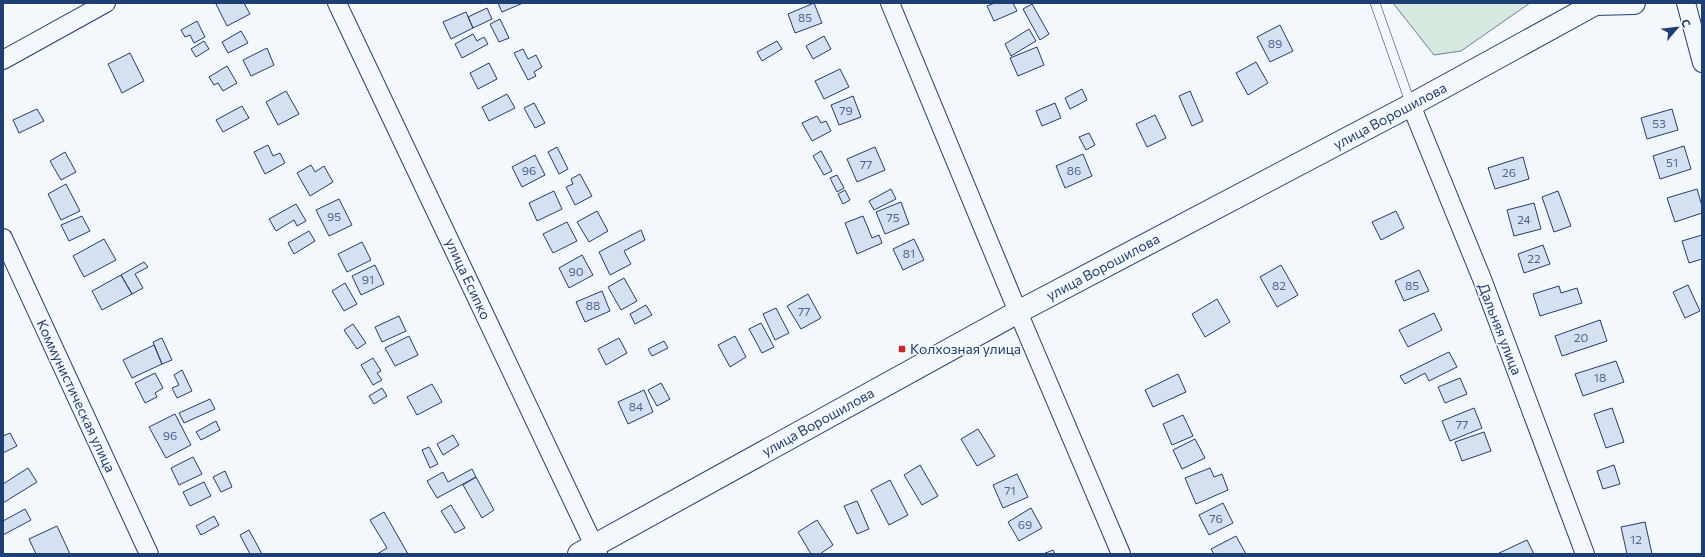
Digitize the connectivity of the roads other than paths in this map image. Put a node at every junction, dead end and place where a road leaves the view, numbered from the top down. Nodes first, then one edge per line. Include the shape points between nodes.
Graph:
1 (106, 3) edge
2 (337, 3) edge
3 (890, 3) edge
4 (1375, 3) edge
5 (1634, 3) edge
6 (1686, 3) edge
7 (1595, 4) edge
8 (3, 60) edge
9 (1702, 63) edge
10 (1411, 105) junction
11 (3, 238) edge
12 (1018, 312) junction
13 (590, 551) edge
14 (149, 554) edge
15 (1121, 554) edge
16 (1585, 554) edge

1 - 8 street
2 - 13 street, улица Есипко
3 - 12 street
4 - 10 lane
5 - 7 main road, улица Ворошилова
6 - 9 street
7 - 10 main road, улица Ворошилова
10 - 12 main road, улица Ворошилова
10 - 16 street, Дальняя улица via 1482,279
11 - 14 street, Коммунистическая улица
12 - 13 main road, улица Ворошилова
12 - 15 street

